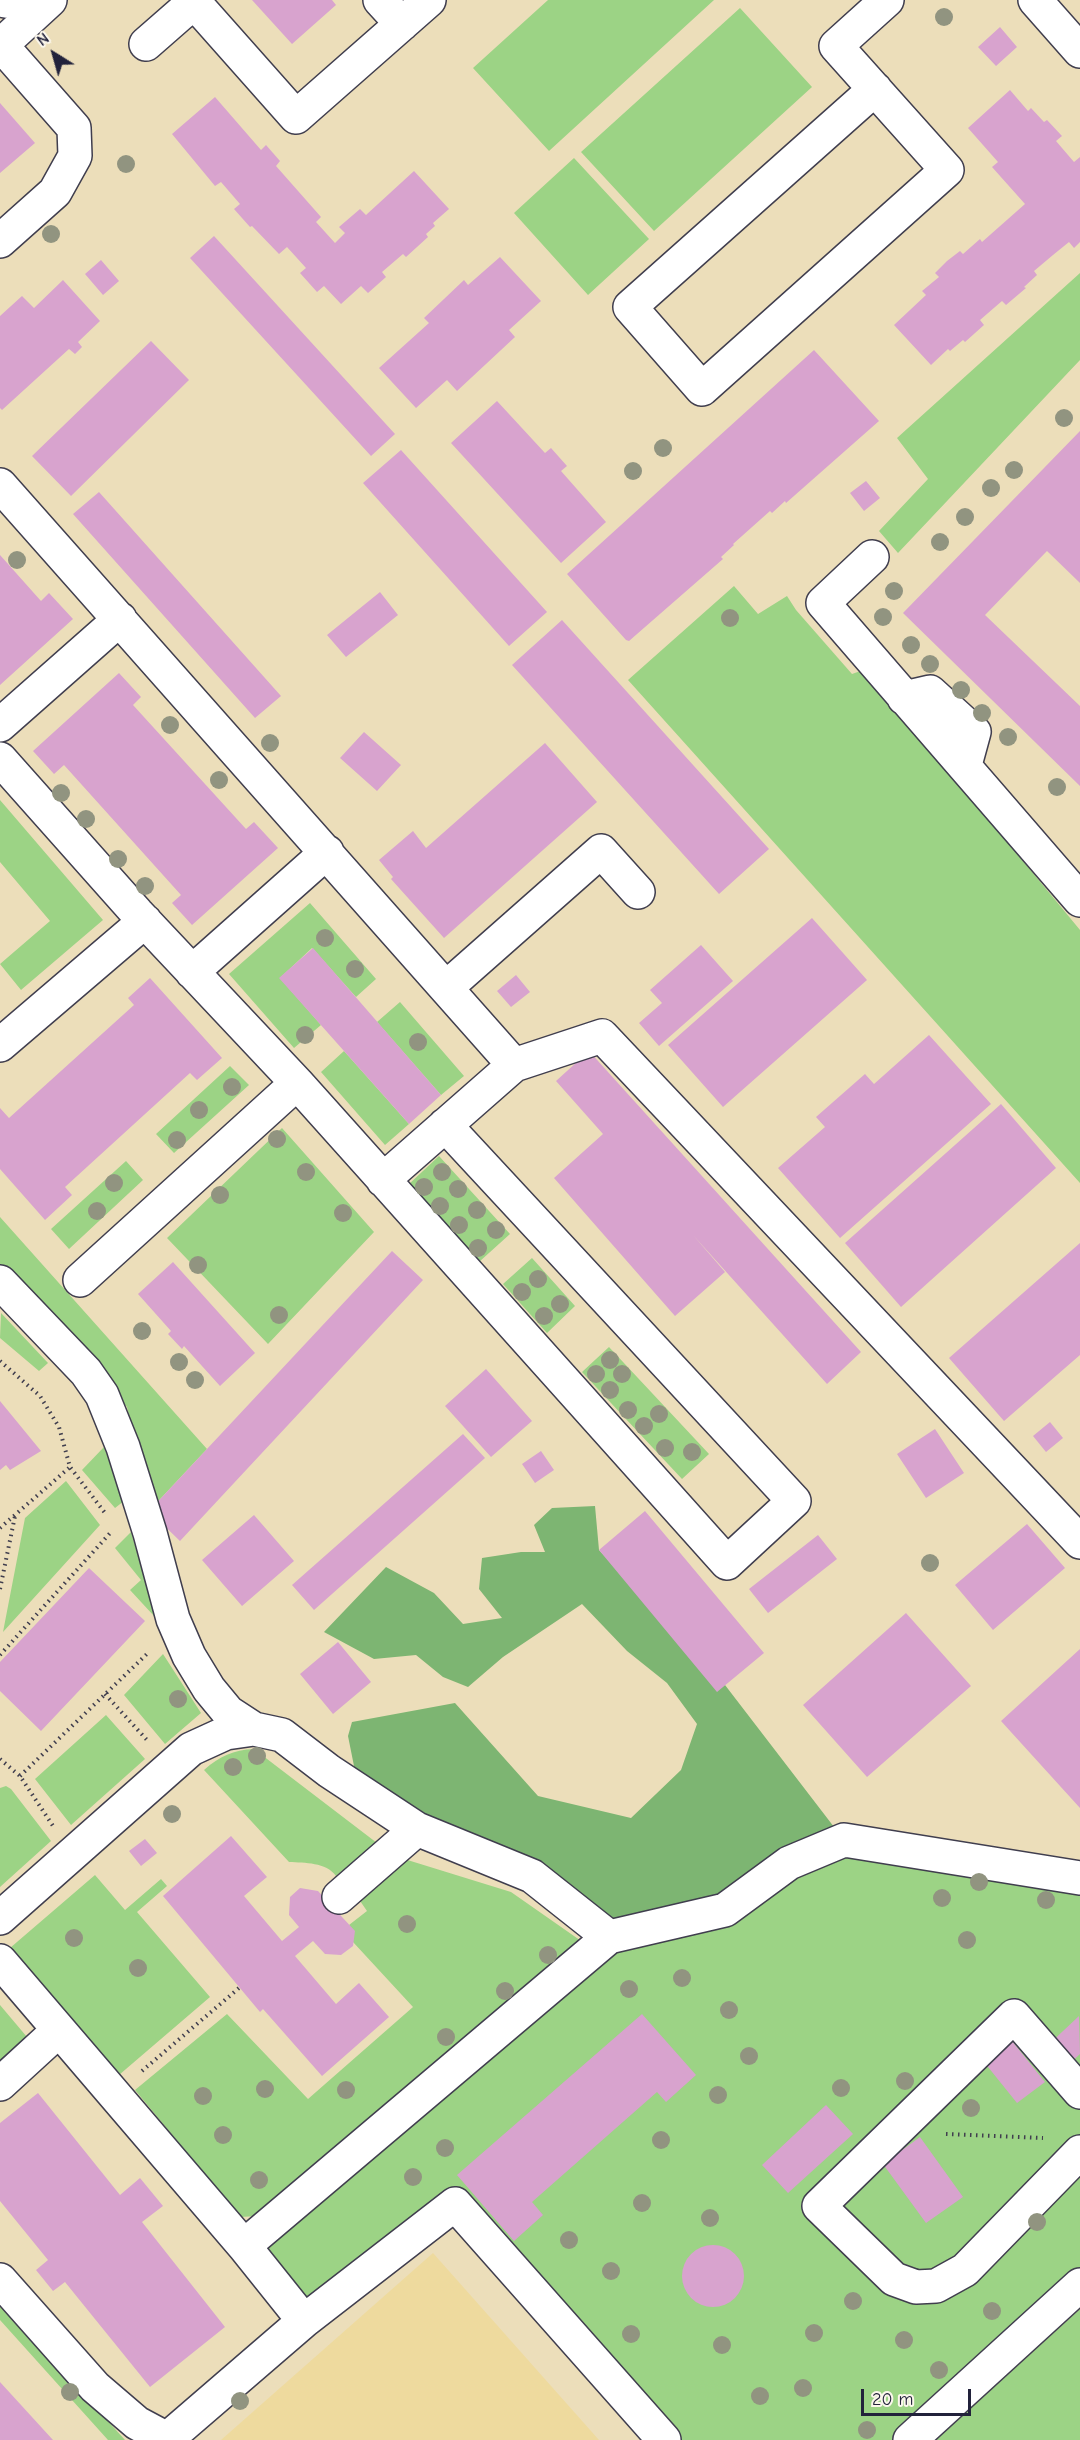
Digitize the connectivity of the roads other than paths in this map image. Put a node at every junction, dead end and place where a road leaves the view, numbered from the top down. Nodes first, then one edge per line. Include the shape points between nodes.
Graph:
1 (0, 0) edge
2 (380, 0) edge
3 (429, 0) edge
4 (887, 0) edge
5 (1035, 0) edge
6 (45, 2) edge
7 (402, 24) junction
8 (0, 45) edge
9 (146, 45) dead end
10 (1080, 51) edge
11 (875, 89) junction
12 (0, 241) edge
13 (0, 484) edge
14 (872, 557) dead end
15 (120, 619) junction
16 (0, 725) edge
17 (0, 759) edge
18 (327, 852) junction
19 (638, 892) dead end
20 (1080, 900) edge
21 (145, 921) junction
22 (192, 972) junction
23 (447, 987) junction
24 (0, 1045) edge
25 (514, 1065) junction
26 (297, 1083) junction
27 (445, 1125) junction
28 (383, 1180) junction
29 (81, 1280) dead end
30 (2, 1289) edge
31 (1080, 1542) edge
32 (254, 1729) junction
33 (417, 1829) junction
34 (1080, 1878) edge
35 (339, 1897) dead end
36 (0, 1918) edge
37 (609, 1937) junction
38 (0, 1961) edge
39 (59, 2030) junction
40 (0, 2084) edge
41 (1080, 2092) edge
42 (1079, 2154) edge
43 (244, 2246) junction
44 (0, 2280) edge
45 (1080, 2285) edge
46 (304, 2321) junction
47 (166, 2439) edge
48 (664, 2440) edge
49 (909, 2440) edge

1 - 6 street
2 - 7 street
3 - 7 street
4 - 11 street via 836,46
5 - 10 street
6 - 8 street
7 - 9 street via 296,117 194,2
8 - 12 street via 74,128 75,156 55,192
11 - 11 street via 947,170 702,389 630,307
13 - 15 street
14 - 20 street via 823,603
15 - 16 street
15 - 18 street
17 - 21 street
18 - 22 street
18 - 23 street
19 - 23 street via 601,851
21 - 22 street
21 - 24 street
22 - 26 street
23 - 25 street
25 - 27 street
25 - 31 street via 602,1036
26 - 28 street
26 - 29 street
27 - 28 street
27 - 28 street via 794,1501 727,1563
30 - 32 street via 86,1372 102,1395 123,1447 176,1626 189,1656 228,1712
32 - 33 street via 282,1735
32 - 36 street via 226,1733 191,1749
33 - 35 street
33 - 37 street via 532,1876
34 - 37 street via 844,1840 789,1863 725,1910
37 - 43 street
38 - 39 street
39 - 40 street
39 - 43 street
41 - 42 street via 1014,2016 819,2206 894,2279 916,2287 936,2286 965,2270
43 - 46 street
44 - 47 street via 95,2387 137,2423
45 - 49 street
46 - 47 street
46 - 48 street via 454,2204

